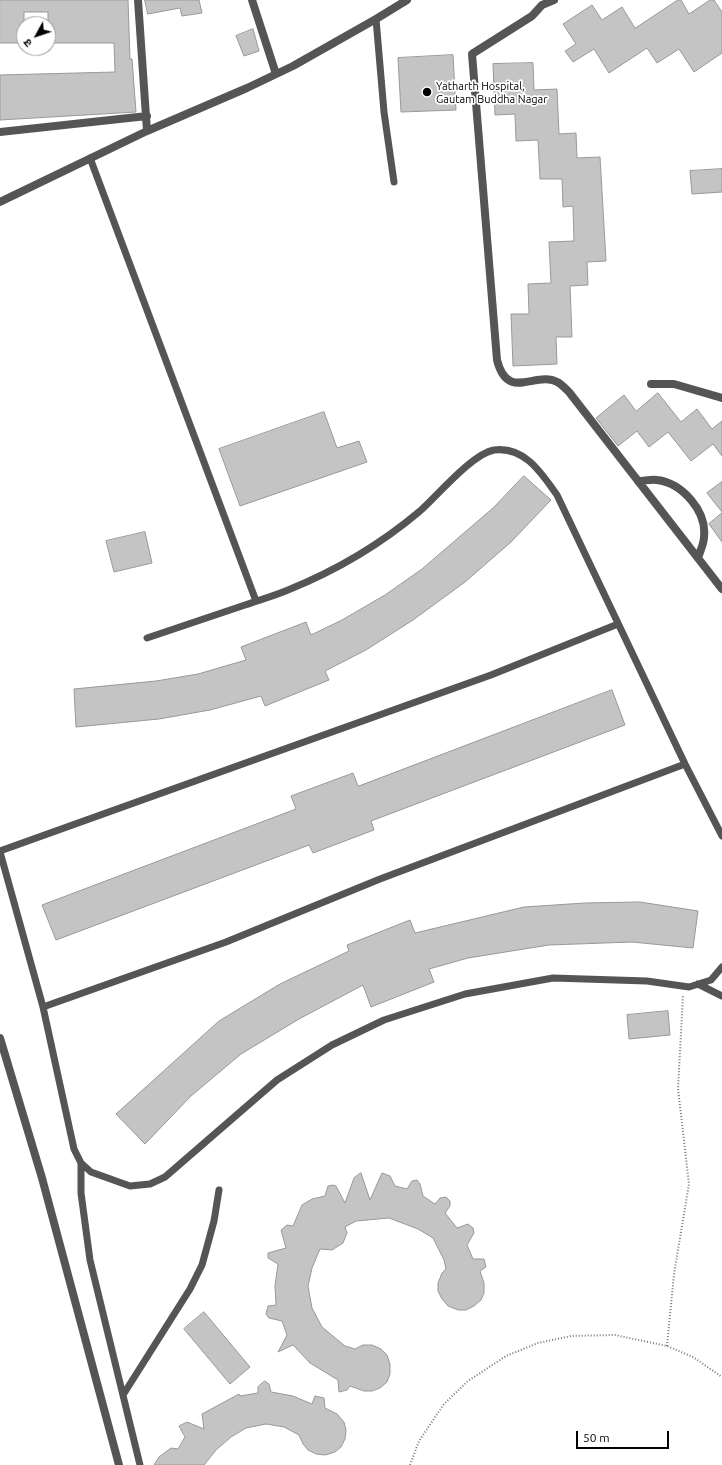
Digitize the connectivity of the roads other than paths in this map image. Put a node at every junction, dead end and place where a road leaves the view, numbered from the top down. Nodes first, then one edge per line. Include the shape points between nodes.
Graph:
1 (138, 0) edge
2 (252, 0) edge
3 (407, 0) edge
4 (554, 0) edge
5 (540, 2) edge
6 (376, 19) junction
7 (276, 74) junction
8 (147, 116) junction
9 (147, 130) junction
10 (0, 132) edge
11 (90, 158) junction
12 (394, 182) dead end
13 (0, 202) edge
14 (651, 384) dead end
15 (722, 398) edge
16 (638, 481) junction
17 (698, 558) junction
18 (722, 589) edge
19 (256, 601) junction
20 (618, 624) junction
21 (147, 638) dead end
22 (685, 764) junction
23 (722, 836) edge
24 (0, 852) edge
25 (722, 967) edge
26 (698, 984) junction
27 (722, 996) edge
28 (42, 1007) junction
29 (0, 1038) edge
30 (80, 1163) junction
31 (219, 1190) dead end
32 (123, 1395) junction
33 (119, 1465) edge
34 (140, 1465) edge

1 - 8 street
2 - 7 street
3 - 6 street
4 - 5 street
5 - 16 street via 532,16 472,54 497,360 504,378 510,381 548,381 558,383 569,392
6 - 7 street
6 - 12 lane via 384,112
7 - 9 street
8 - 9 street
8 - 10 street
9 - 11 street
11 - 13 street
11 - 19 lane
14 - 15 street via 674,384
16 - 17 street
16 - 17 street via 657,480 674,485 683,492 702,518 704,538
17 - 18 street
19 - 20 lane via 288,590 358,556 419,511 483,454 505,450 520,455 537,466 557,495
19 - 21 lane
20 - 22 lane
20 - 24 lane via 446,692
22 - 23 lane
22 - 28 lane via 380,879 226,942
24 - 28 lane
25 - 26 lane via 711,980
26 - 27 lane
26 - 30 lane via 689,987 647,981 553,978 464,994 384,1020 332,1045 277,1080 165,1177 150,1184 130,1186 91,1172
28 - 30 lane via 74,1149
29 - 33 street via 42,1178
30 - 32 lane via 81,1193 90,1260
31 - 32 lane via 210,1238 196,1277
32 - 34 lane

